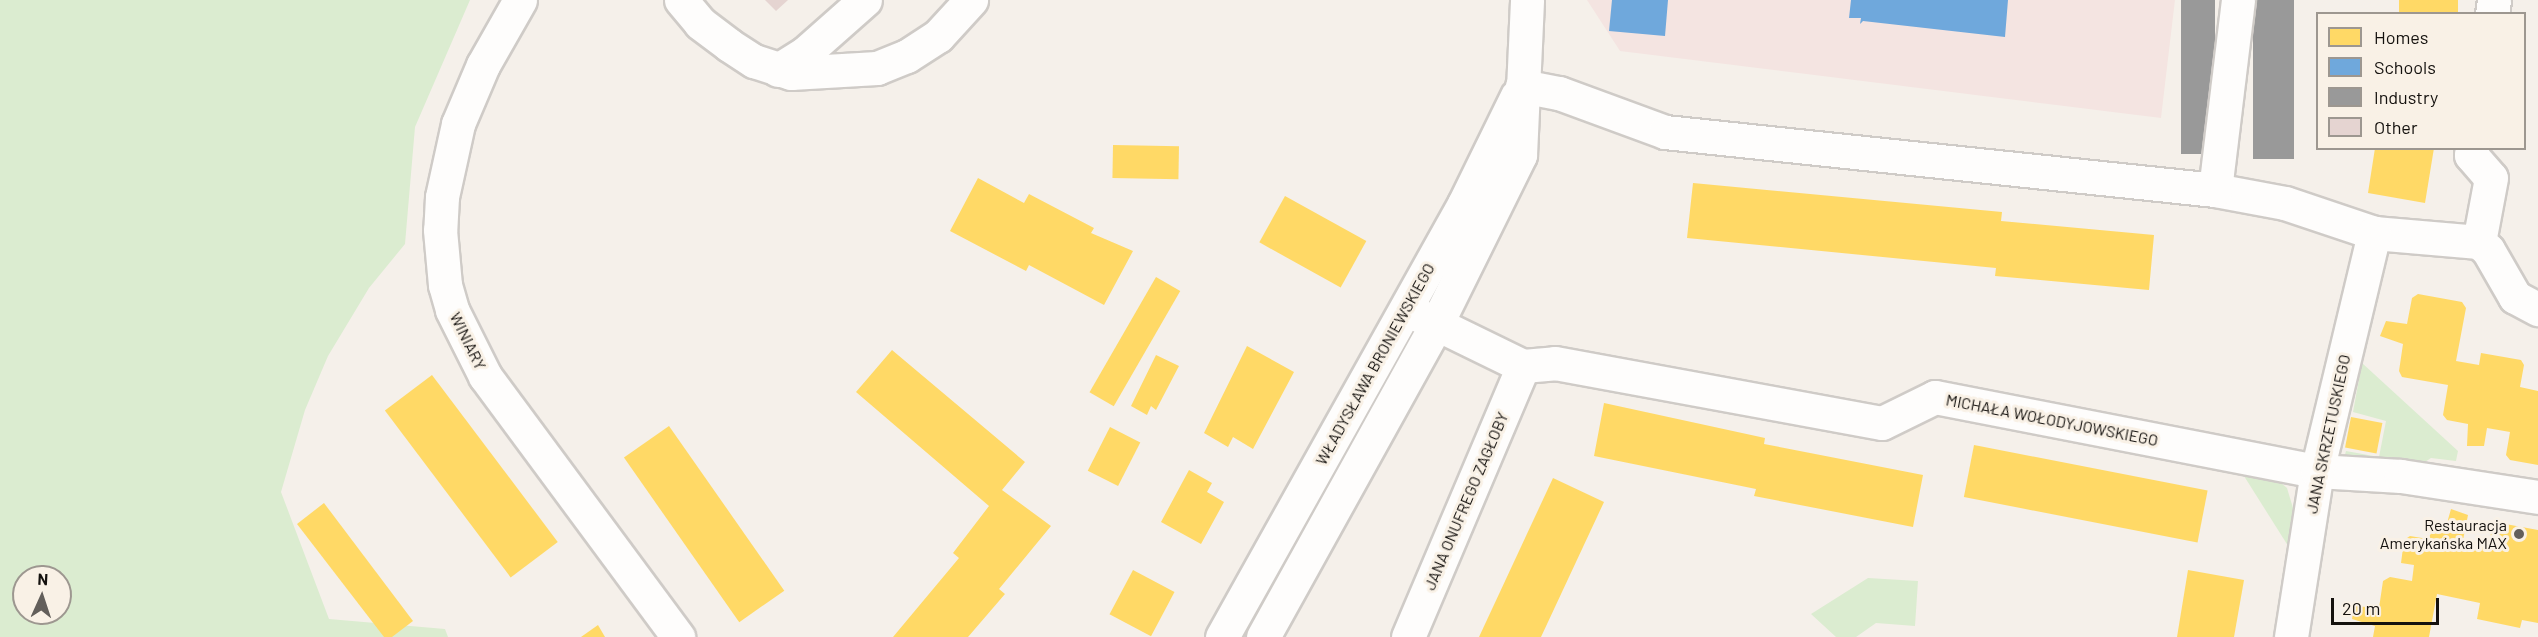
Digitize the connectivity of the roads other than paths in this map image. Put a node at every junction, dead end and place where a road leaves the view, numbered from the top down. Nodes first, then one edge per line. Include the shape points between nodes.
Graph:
1 (520, 0) edge
2 (681, 0) edge
3 (865, 0) edge
4 (971, 0) edge
5 (1527, 0) edge
6 (2238, 0) edge
7 (778, 70) junction
8 (1522, 86) junction
9 (2472, 150) edge
10 (2216, 190) junction
11 (2374, 233) junction
12 (2479, 242) junction
13 (1406, 309) junction
14 (2538, 309) edge
15 (1436, 325) junction
16 (1523, 366) junction
17 (2317, 471) junction
18 (2538, 497) edge
19 (678, 637) edge
20 (1222, 637) edge
21 (1263, 637) edge
22 (1408, 637) edge
23 (2291, 637) edge

1 - 19 street, WINIARY via 483,64 458,124 442,197 440,239 445,285 452,310 485,376
2 - 7 street via 700,23 729,45
3 - 7 street
4 - 7 street via 938,36 907,56 877,68 791,74
5 - 8 street, WŁADYSŁAWA BRONIEWSKIEGO
6 - 10 street
8 - 10 street via 1559,93 1665,132
8 - 13 street, WŁADYSŁAWA BRONIEWSKIEGO
8 - 15 street, WŁADYSŁAWA BRONIEWSKIEGO via 1520,155
9 - 12 street via 2471,156 2491,178
10 - 11 street via 2285,203
11 - 12 street
11 - 17 street, JANA SKRZETUSKIEGO
12 - 14 street via 2488,250 2515,297
13 - 15 street
13 - 20 street, WŁADYSŁAWA BRONIEWSKIEGO
15 - 16 street
15 - 21 street, WŁADYSŁAWA BRONIEWSKIEGO
16 - 17 street, MICHAŁA WOŁODYJOWSKIEGO via 1555,363 1882,423 1935,397
16 - 22 street, JANA ONUFREGO ZAGŁOBY
17 - 18 street, MICHAŁA WOŁODYJOWSKIEGO via 2401,476
17 - 23 street, JANA SKRZETUSKIEGO

